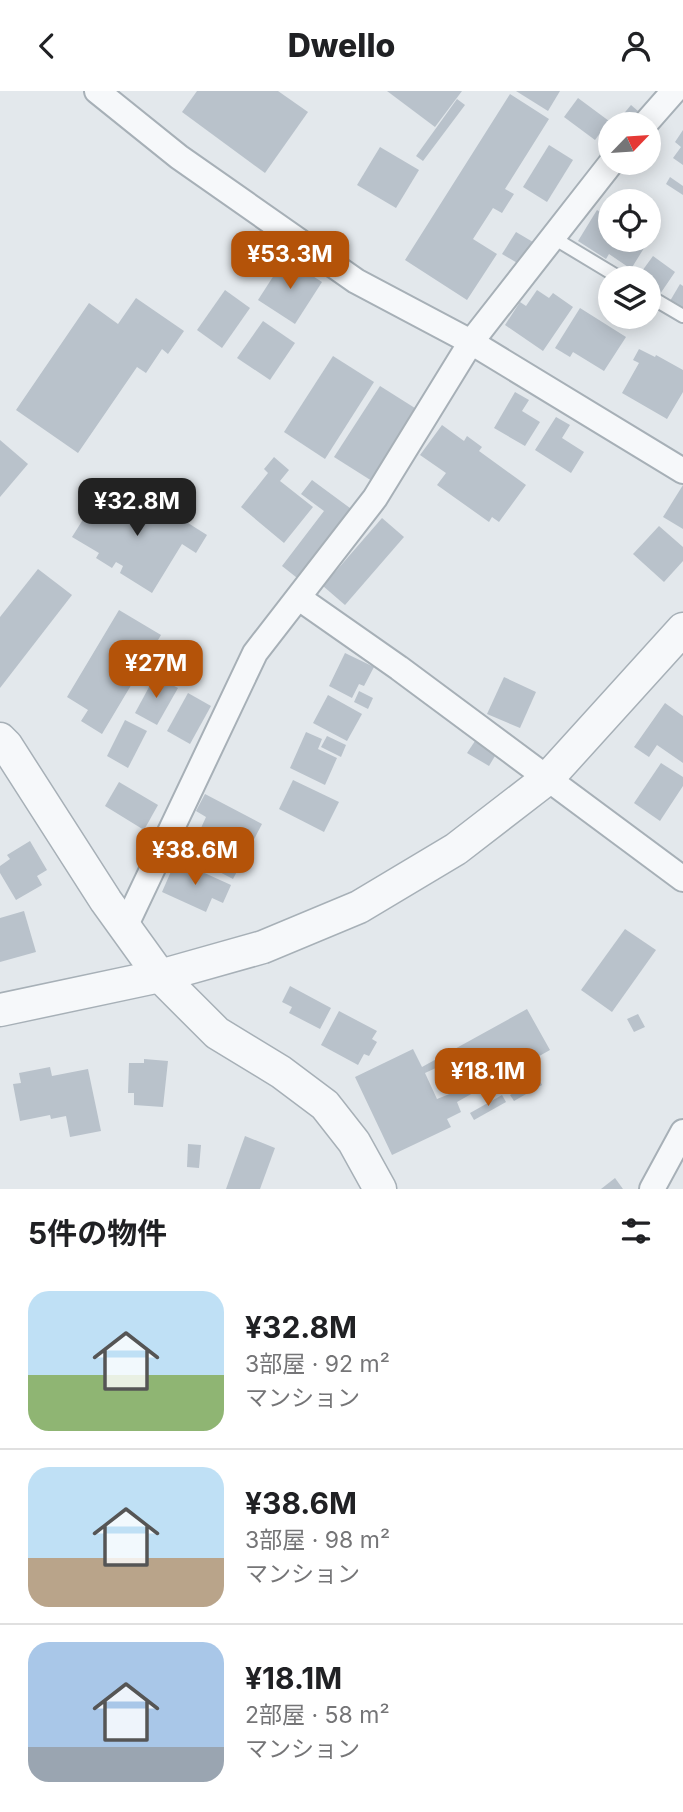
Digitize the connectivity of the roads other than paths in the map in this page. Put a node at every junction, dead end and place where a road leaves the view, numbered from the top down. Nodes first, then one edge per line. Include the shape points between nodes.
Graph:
1 (97, 91) edge
2 (674, 91) edge
3 (656, 112) edge
4 (601, 175) edge
5 (552, 237) junction
6 (600, 266) edge
7 (661, 303) edge
8 (683, 316) edge
9 (471, 342) junction
10 (683, 471) edge
11 (299, 598) junction
12 (683, 629) edge
13 (0, 739) edge
14 (548, 778) junction
15 (683, 879) edge
16 (124, 929) junction
17 (160, 976) junction
18 (0, 1010) edge
19 (683, 1132) edge
20 (380, 1189) edge
21 (652, 1189) edge

1 - 9 street via 179,157 356,281
2 - 3 street
4 - 5 street
5 - 6 lane
5 - 9 street
7 - 8 lane
9 - 10 street
9 - 11 street via 375,499
11 - 14 street
11 - 16 street via 255,653
12 - 14 street
13 - 16 street
14 - 15 street
14 - 17 street via 456,849 359,907 263,947
16 - 17 street
17 - 18 street
17 - 20 street via 217,1033 325,1105 354,1142
19 - 21 street

